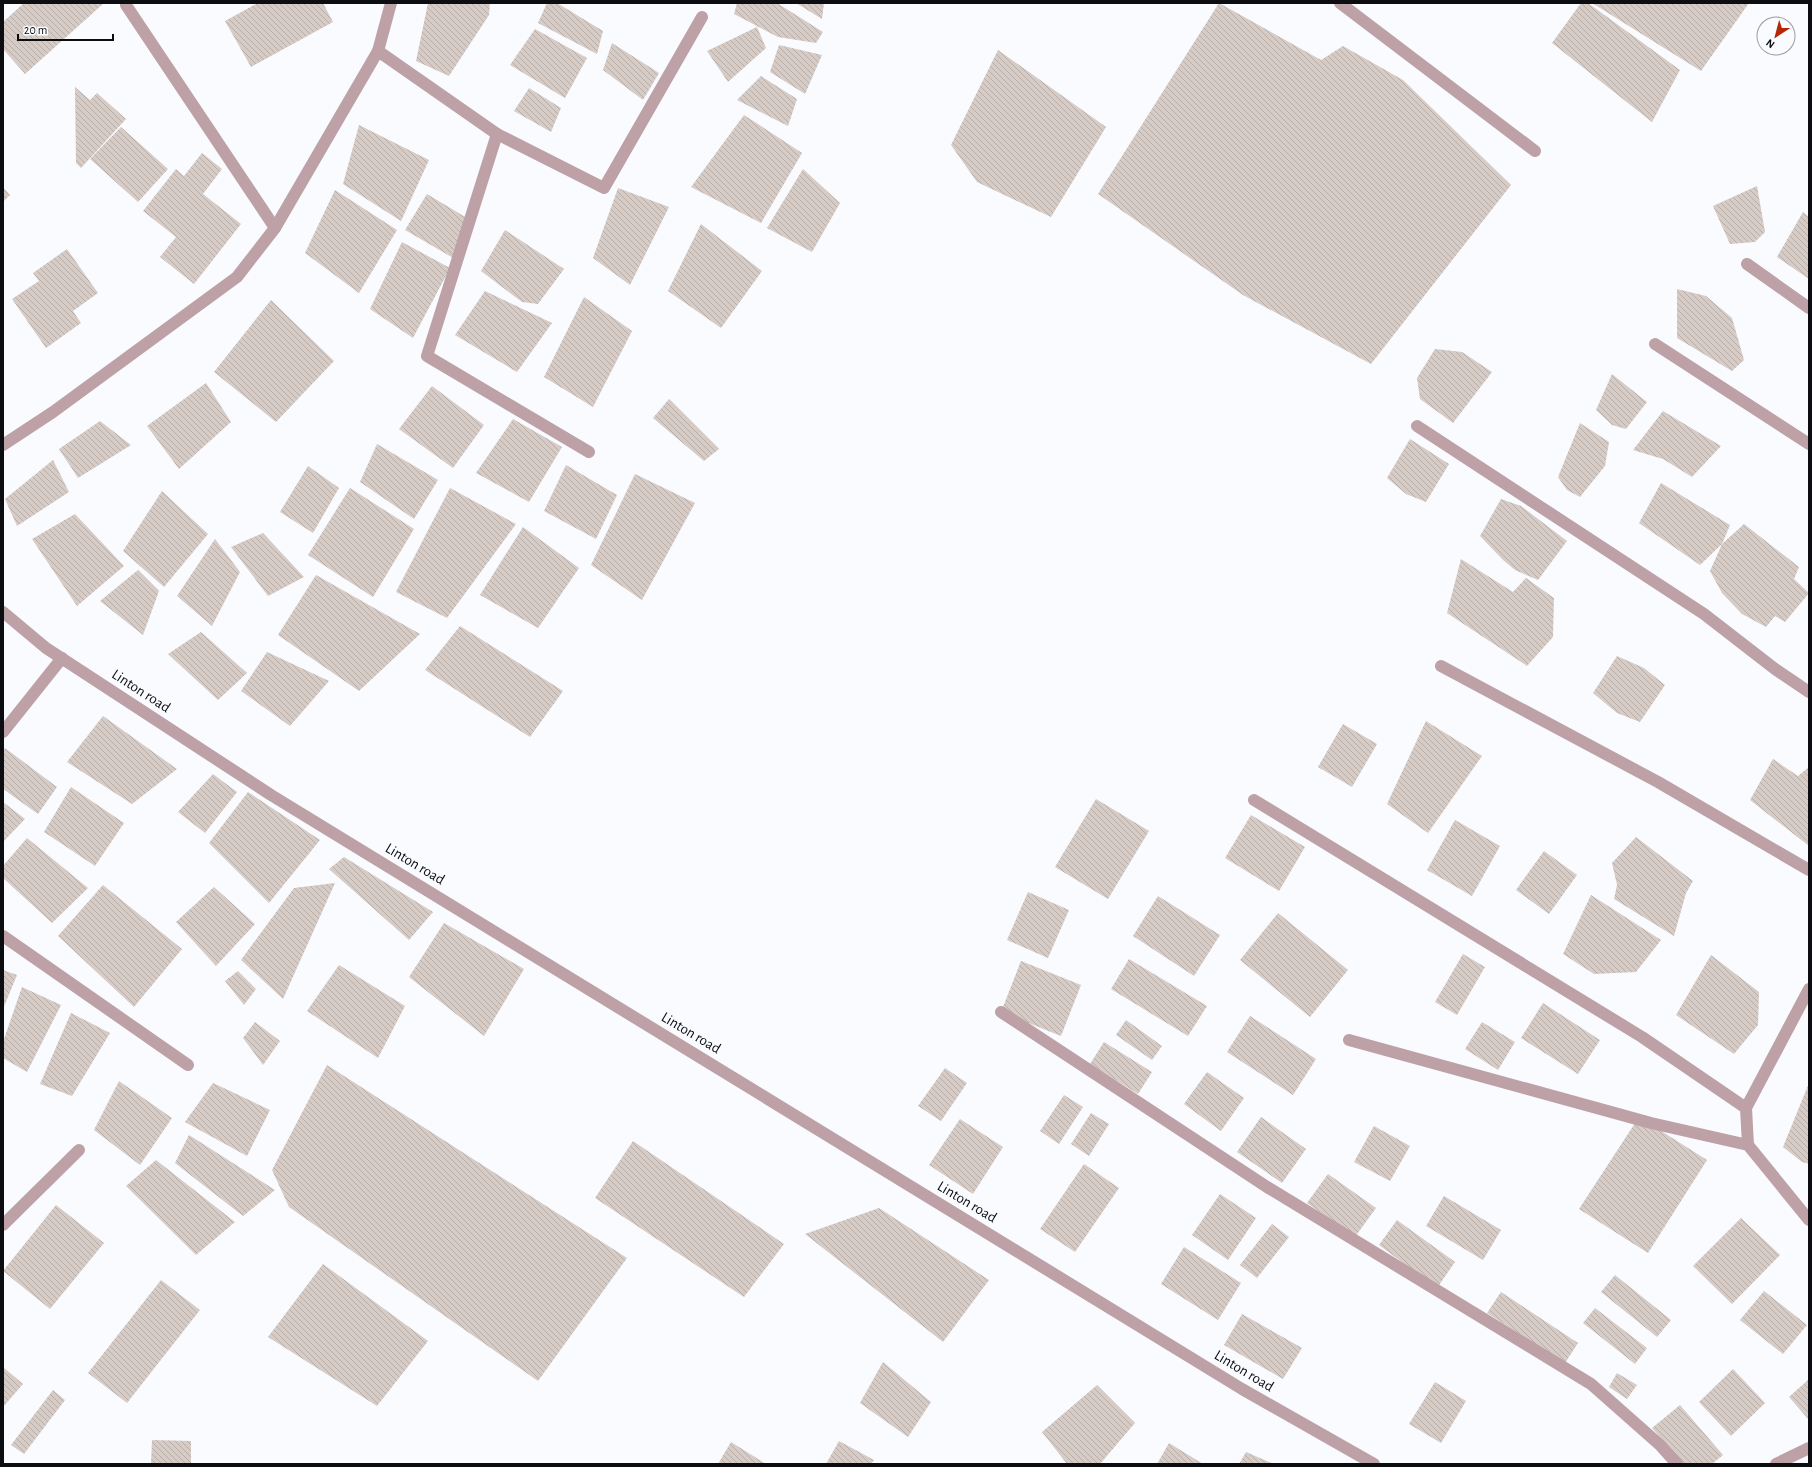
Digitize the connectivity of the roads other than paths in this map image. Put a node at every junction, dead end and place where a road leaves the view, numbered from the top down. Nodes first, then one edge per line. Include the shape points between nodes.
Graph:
1 (391, 3) edge
2 (1340, 3) edge
3 (126, 5) dead end
4 (702, 17) dead end
5 (378, 51) junction
6 (497, 134) junction
7 (1536, 151) dead end
8 (275, 228) junction
9 (1748, 264) dead end
10 (1809, 308) edge
11 (1655, 344) dead end
12 (1417, 426) dead end
13 (1809, 444) edge
14 (3, 445) edge
15 (589, 452) dead end
16 (3, 612) edge
17 (62, 658) junction
18 (1441, 666) dead end
19 (1809, 692) edge
20 (3, 732) edge
21 (1254, 800) dead end
22 (1809, 870) edge
23 (3, 936) edge
24 (1809, 988) edge
25 (1001, 1012) dead end
26 (1349, 1040) dead end
27 (188, 1065) dead end
28 (1746, 1108) junction
29 (1748, 1145) junction
30 (79, 1150) dead end
31 (1809, 1220) edge
32 (3, 1225) edge
33 (1809, 1448) edge
34 (1374, 1464) edge
35 (1677, 1464) edge
36 (1776, 1464) edge

1 - 5 street
2 - 7 street
3 - 8 street
4 - 6 street via 604,188
5 - 6 street
5 - 8 street
6 - 15 street via 427,356
8 - 14 street via 237,277 53,412
9 - 10 street
11 - 13 street
12 - 19 street via 1704,614
16 - 17 street, Linton road
17 - 20 street
17 - 34 street, Linton road via 271,795 1235,1385
18 - 22 street via 1658,782
21 - 28 street via 1642,1038
23 - 27 street
24 - 28 street
25 - 35 street via 1267,1187 1591,1384 1660,1445
26 - 29 street via 1651,1123
28 - 29 street
29 - 31 street
30 - 32 street
33 - 36 street

